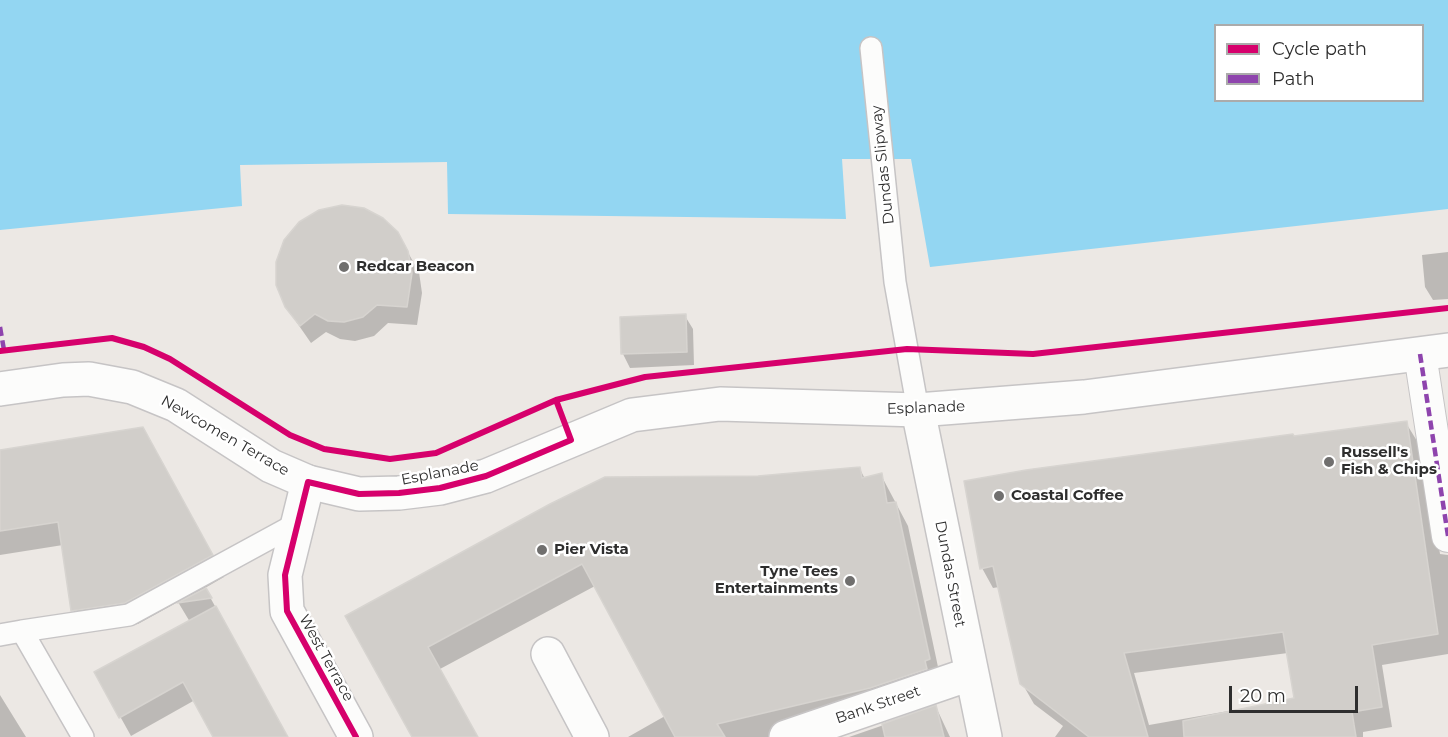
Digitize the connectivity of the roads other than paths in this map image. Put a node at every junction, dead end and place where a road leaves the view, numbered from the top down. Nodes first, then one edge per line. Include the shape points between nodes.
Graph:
1 (871, 48) dead end
2 (1434, 352) edge
3 (0, 389) edge
4 (918, 410) junction
5 (308, 482) junction
6 (296, 524) junction
7 (1448, 536) edge
8 (22, 631) junction
9 (0, 634) edge
10 (548, 654) dead end
11 (970, 674) junction
12 (350, 735) edge
13 (82, 737) edge
14 (592, 737) edge
15 (786, 737) edge
16 (985, 737) edge

1 - 4 lane, Dundas Slipway via 895,282
2 - 4 street, Esplanade via 1084,398
2 - 7 street
3 - 5 street, Newcomen Terrace via 89,379 132,387 176,405 271,466
4 - 5 street, Esplanade via 720,404 632,415 486,476 440,488 359,494
4 - 11 street, Dundas Street
5 - 6 street, West Terrace
6 - 8 lane via 129,615
6 - 12 street, West Terrace via 285,575 287,611
8 - 9 lane
8 - 13 lane
10 - 14 street
11 - 15 street, Bank Street
11 - 16 street, Dundas Street

